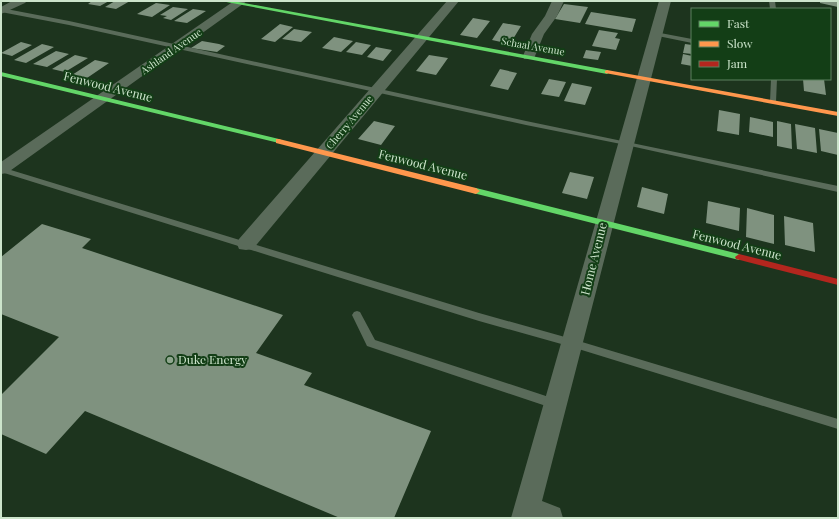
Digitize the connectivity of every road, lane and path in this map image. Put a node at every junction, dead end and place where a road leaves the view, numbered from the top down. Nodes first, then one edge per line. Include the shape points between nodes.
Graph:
1 (21, 1) edge
2 (454, 1) edge
3 (558, 1) edge
4 (665, 1) edge
5 (235, 2) edge
6 (1, 11) edge
7 (655, 34) junction
8 (422, 37) junction
9 (691, 40) edge
10 (177, 47) junction
11 (529, 56) junction
12 (1, 74) edge
13 (644, 78) junction
14 (774, 80) edge
15 (376, 90) junction
16 (103, 98) junction
17 (773, 102) junction
18 (838, 114) edge
19 (626, 142) junction
20 (323, 152) junction
21 (1, 169) edge
22 (838, 188) edge
23 (603, 224) junction
24 (246, 244) junction
25 (838, 282) edge
26 (357, 315) dead end
27 (572, 343) junction
28 (555, 404) junction
29 (838, 424) edge
30 (533, 515) edge

1 - 6 street
2 - 8 street, Cherry Avenue
3 - 11 street via 538,34
4 - 7 street, Home Avenue
5 - 8 street, Schaal Avenue
5 - 10 street, Ashland Avenue
6 - 10 lane
7 - 9 lane
7 - 13 street, Home Avenue
8 - 11 street, Schaal Avenue
8 - 15 street, Cherry Avenue
10 - 15 lane
10 - 16 street, Ashland Avenue
11 - 13 street, Schaal Avenue
12 - 16 street, Fenwood Avenue
13 - 17 street, Schaal Avenue
13 - 19 street, Home Avenue
14 - 17 lane
15 - 19 lane
15 - 20 street, Cherry Avenue
16 - 20 street, Fenwood Avenue
16 - 21 street, Ashland Avenue
17 - 18 street, Schaal Avenue
19 - 22 lane
19 - 23 street, Home Avenue
20 - 23 street, Fenwood Avenue
20 - 24 street, Cherry Avenue
21 - 24 lane
23 - 25 street, Fenwood Avenue
23 - 27 street, Home Avenue
24 - 27 lane via 479,317
26 - 28 lane via 371,343
27 - 28 street, Home Avenue
27 - 29 lane
28 - 30 street, Home Avenue

